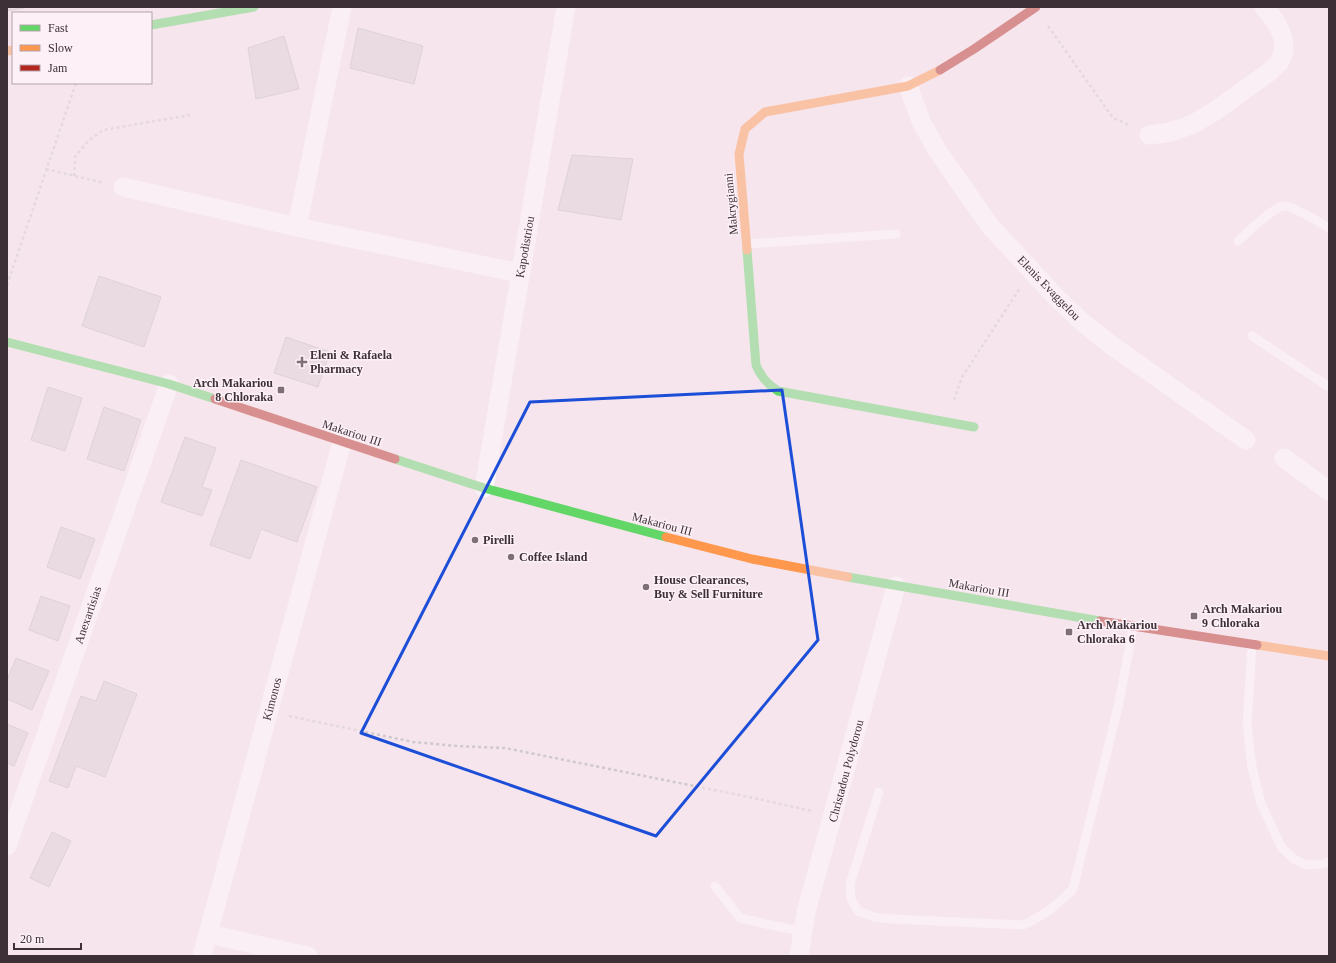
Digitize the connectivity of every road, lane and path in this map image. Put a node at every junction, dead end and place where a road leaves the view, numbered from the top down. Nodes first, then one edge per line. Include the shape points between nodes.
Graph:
1 (342, 7) edge
2 (566, 7) edge
3 (1036, 7) edge
4 (1264, 7) edge
5 (244, 8) edge
6 (152, 25) edge
7 (76, 84) edge
8 (908, 86) junction
9 (190, 115) dead end
10 (1149, 134) joint
11 (46, 169) junction
12 (74, 176) junction
13 (123, 187) joint
14 (297, 227) junction
15 (1329, 228) edge
16 (896, 234) dead end
17 (1238, 241) dead end
18 (746, 244) junction
19 (1031, 271) junction
20 (520, 273) junction
21 (7, 285) edge
22 (1252, 336) dead end
23 (7, 342) edge
24 (169, 384) junction
25 (1329, 387) edge
26 (946, 422) junction
27 (974, 427) dead end
28 (1246, 440) dead end
29 (342, 442) junction
30 (1284, 458) dead end
31 (484, 488) junction
32 (1329, 491) edge
33 (896, 586) junction
34 (1133, 627) junction
35 (1252, 645) junction
36 (1329, 656) edge
37 (269, 712) junction
38 (880, 792) dead end
39 (833, 816) junction
40 (7, 846) edge
41 (1329, 862) edge
42 (715, 886) dead end
43 (803, 931) junction
44 (208, 934) junction
45 (202, 956) edge
46 (308, 956) edge
47 (799, 956) edge

1 - 14 street
2 - 20 street, Kapodistriou
3 - 8 main road, Makrygianni via 950,64
3 - 10 path via 1113,118
4 - 10 street via 1276,22 1283,37 1284,51 1279,63 1268,74 1193,124 1172,132
5 - 6 main road
7 - 11 path
8 - 18 main road, Makrygianni via 765,112 745,129 739,154
8 - 19 street, Elenis Evaggelou via 921,121 937,150 990,226
9 - 12 path via 103,130 88,141 75,158
11 - 12 path
11 - 21 path
12 - 13 path
13 - 14 street
14 - 20 street
15 - 17 lane via 1293,208 1284,206 1273,211
16 - 18 lane
18 - 26 main road, Makrygianni via 756,365 767,385 778,391
19 - 26 path via 962,377
19 - 28 street, Elenis Evaggelou via 1087,326 1111,345
20 - 31 street, Kapodistriou
22 - 25 lane
23 - 24 main road, Makariou III
24 - 29 main road, Makariou III
24 - 40 street, Anexartisias
26 - 27 main road, Makrygianni
29 - 31 main road, Makariou III
29 - 37 street, Kimonos
30 - 32 street
31 - 33 main road, Makariou III via 752,559
33 - 34 main road, Makariou III
33 - 39 street, Christadou Polydorou
34 - 35 main road, Makariou III
34 - 38 lane via 1119,703 1073,889 1043,916 1023,925 892,919 874,917 858,911 851,899 850,884
35 - 36 main road, Makariou III
35 - 41 lane via 1247,725 1252,767 1261,804 1282,848 1294,859 1306,865
37 - 39 path via 414,742 505,748 749,796
37 - 44 street, Kimonos
39 - 43 street, Christadou Polydorou
42 - 43 lane via 740,918
43 - 47 street, Christadou Polydorou
44 - 45 street, Kimonos
44 - 46 street

